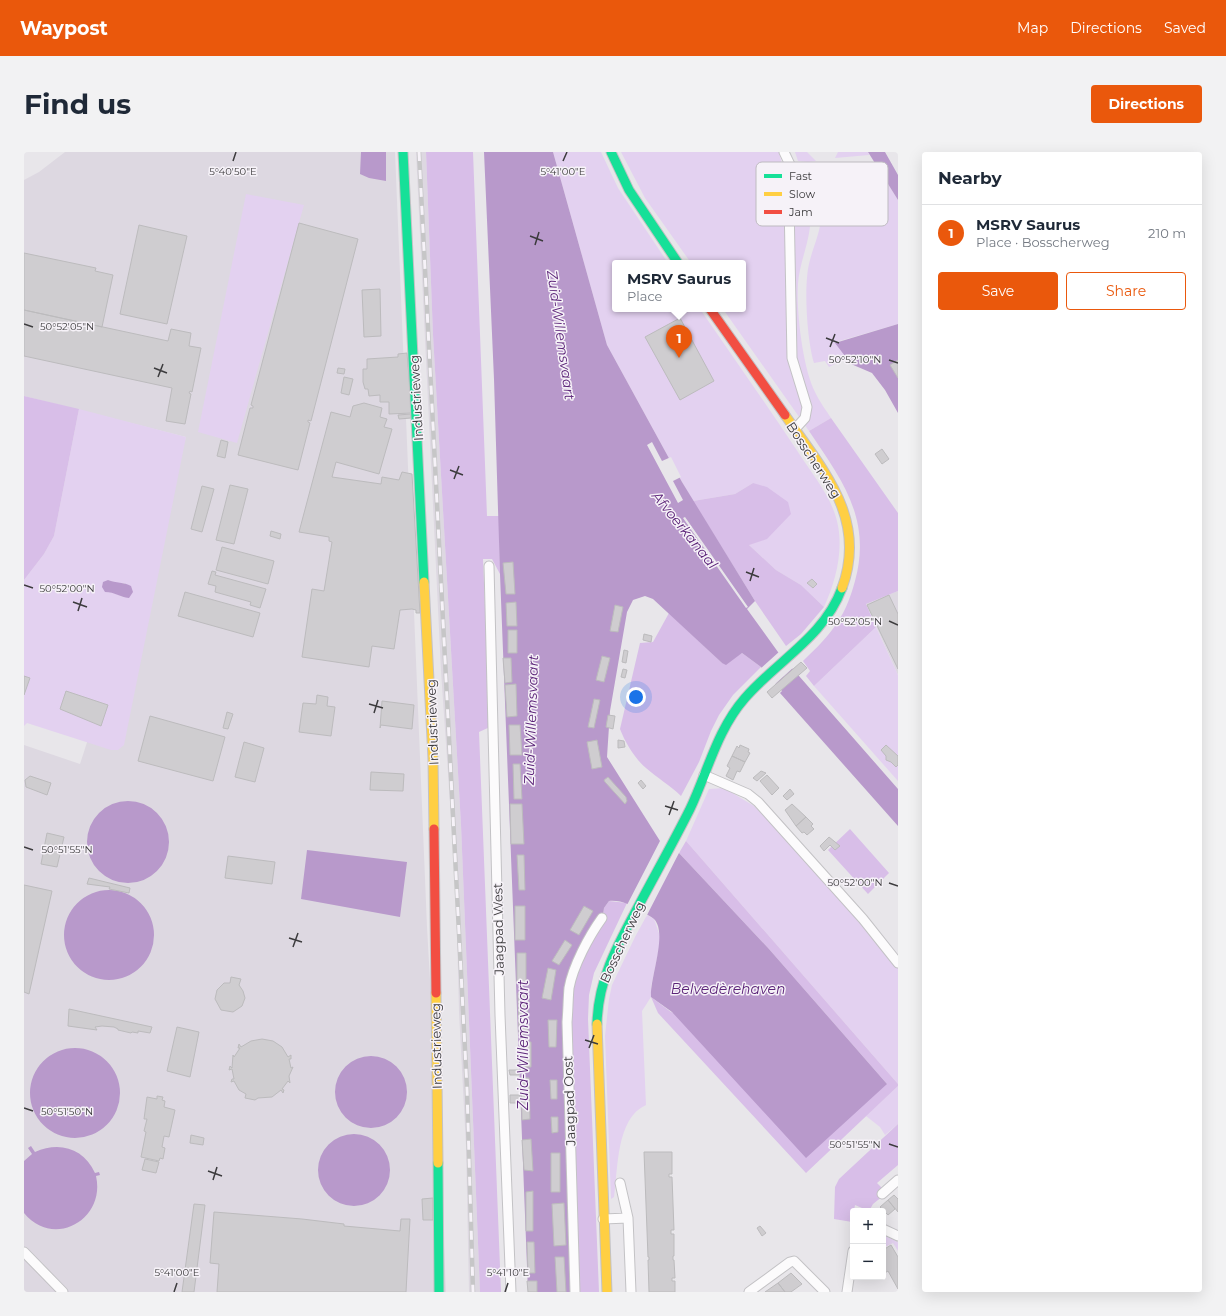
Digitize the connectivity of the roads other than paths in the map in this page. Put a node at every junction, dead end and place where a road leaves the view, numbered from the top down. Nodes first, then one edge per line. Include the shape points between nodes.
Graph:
1 (403, 152) edge
2 (611, 152) edge
3 (789, 226) edge
4 (676, 260) edge
5 (712, 312) edge
6 (795, 429) junction
7 (489, 566) dead end
8 (704, 775) junction
9 (602, 918) dead end
10 (898, 963) edge
11 (898, 1180) edge
12 (620, 1184) dead end
13 (882, 1194) dead end
14 (628, 1218) junction
15 (604, 1219) junction
16 (886, 1230) edge
17 (898, 1236) edge
18 (24, 1252) edge
19 (850, 1272) edge
20 (62, 1292) edge
21 (439, 1292) edge
22 (510, 1292) edge
23 (574, 1292) edge
24 (607, 1292) edge
25 (631, 1292) edge
26 (749, 1292) edge
27 (825, 1292) edge
28 (847, 1292) edge

1 - 21 street, Industrieweg via 433,758
2 - 4 street via 629,190
3 - 6 street via 792,358 807,407 805,418
5 - 6 street, Bosscherweg
6 - 8 street, Bosscherweg via 843,506 850,544 848,571 837,602 819,630 740,704 725,725
7 - 22 street, Jaagpad West
8 - 10 street via 748,794 758,802 863,919
8 - 15 street, Bosscherweg via 609,965 601,988 598,1003 598,1070
9 - 23 street, Jaagpad Oost via 580,957 570,987 567,1022
11 - 13 street
12 - 14 street
14 - 15 street
14 - 25 street
15 - 24 street, Bosscherweg
16 - 17 street
18 - 20 street
19 - 28 street
26 - 27 street via 794,1261

